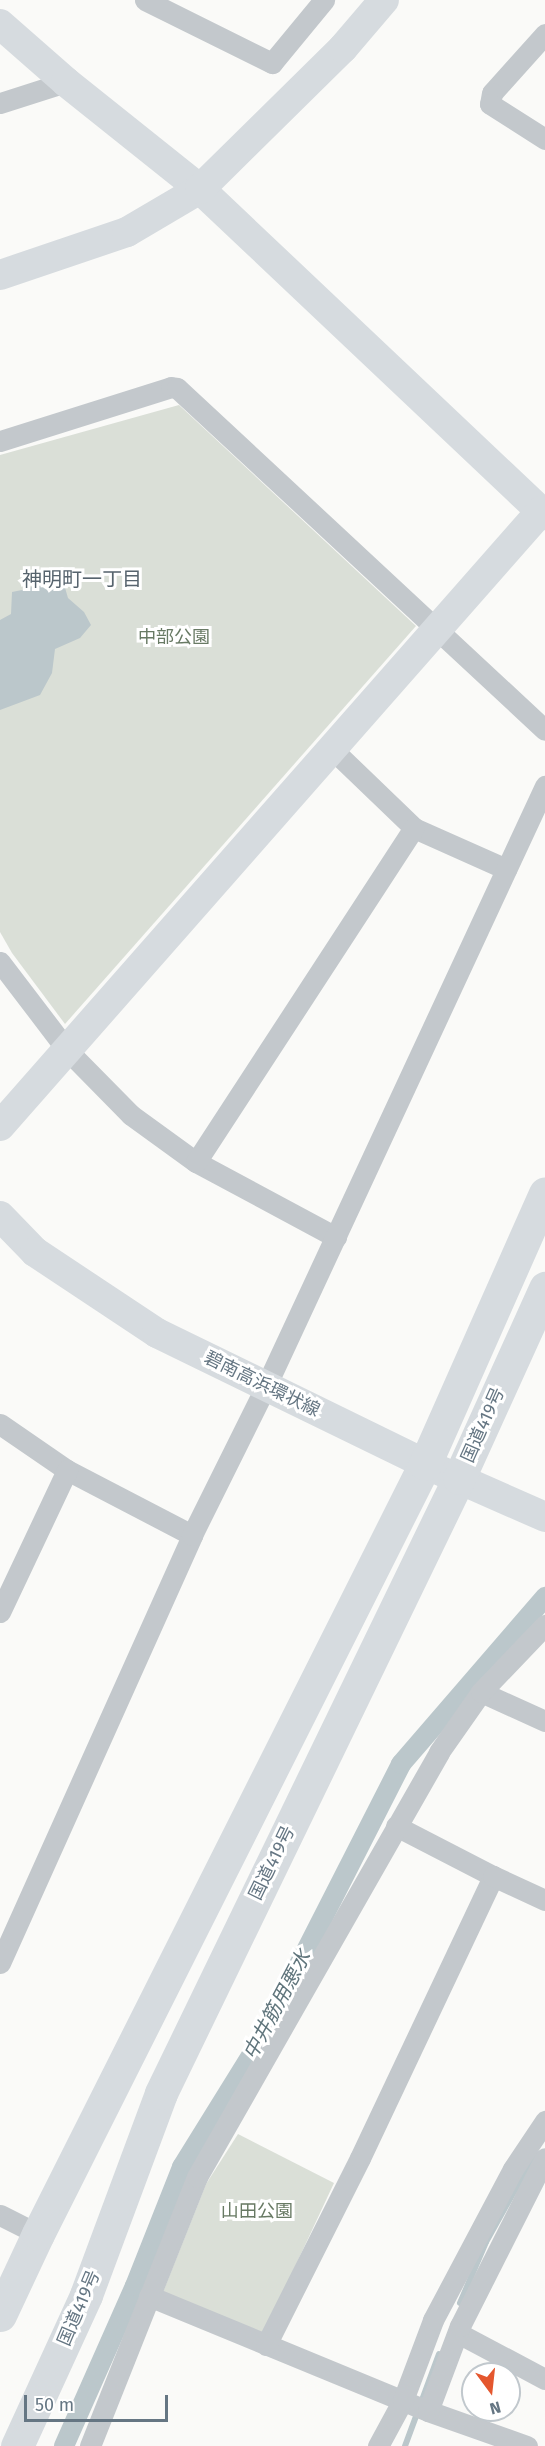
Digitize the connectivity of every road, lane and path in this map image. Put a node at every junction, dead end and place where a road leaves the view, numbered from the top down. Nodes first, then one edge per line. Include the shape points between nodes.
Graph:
1 (145, 0) edge
2 (324, 0) edge
3 (384, 0) edge
4 (0, 24) edge
5 (545, 34) edge
6 (66, 81) junction
7 (0, 103) edge
8 (545, 139) edge
9 (200, 189) junction
10 (0, 275) edge
11 (0, 441) edge
12 (544, 510) edge
13 (438, 630) junction
14 (545, 730) edge
15 (332, 749) junction
16 (545, 786) edge
17 (414, 828) junction
18 (506, 869) junction
19 (0, 962) edge
20 (67, 1050) junction
21 (0, 1126) edge
22 (196, 1162) junction
23 (545, 1193) edge
24 (0, 1216) edge
25 (336, 1238) junction
26 (545, 1288) edge
27 (266, 1386) junction
28 (0, 1424) edge
29 (424, 1464) junction
30 (67, 1470) junction
31 (459, 1478) junction
32 (545, 1517) edge
33 (192, 1535) junction
34 (0, 1612) edge
35 (545, 1625) edge
36 (481, 1692) junction
37 (545, 1721) edge
38 (396, 1827) junction
39 (493, 1876) junction
40 (545, 1900) edge
41 (0, 1963) edge
42 (545, 2121) edge
43 (545, 2158) edge
44 (0, 2215) edge
45 (38, 2234) junction
46 (149, 2296) junction
47 (0, 2315) edge
48 (458, 2333) junction
49 (267, 2345) junction
50 (545, 2379) edge
51 (405, 2400) junction
52 (427, 2410) junction
53 (17, 2446) edge
54 (91, 2446) edge
55 (378, 2446) edge
56 (527, 2446) edge

1 - 2 street via 272,63
3 - 9 street via 343,48
4 - 6 street
5 - 8 street via 492,93 490,104
6 - 7 street
6 - 9 street
9 - 10 street via 127,232
9 - 12 street
11 - 13 street via 177,388
12 - 13 street
13 - 14 street
13 - 15 street
15 - 17 street
15 - 20 street
16 - 18 street
17 - 18 street
17 - 22 street
18 - 25 street
19 - 20 street
20 - 21 street
20 - 22 street via 131,1115
22 - 25 street
23 - 29 highway, 国道419号
24 - 27 street, 碧南高浜環状線 via 35,1252 157,1333
25 - 27 street
26 - 31 highway, 国道419号
27 - 29 street, 碧南高浜環状線
27 - 33 street
28 - 30 street
29 - 31 street, 碧南高浜環状線
29 - 45 highway, 国道419号
30 - 33 street
30 - 34 street
31 - 32 street, 碧南高浜環状線
31 - 53 highway, 国道419号 via 161,2093 86,2295
33 - 41 street
35 - 36 street
36 - 37 street
36 - 38 street via 439,1752
38 - 39 street
38 - 46 street via 197,2177
39 - 40 street
39 - 49 street
42 - 51 street via 513,2169 433,2320
43 - 48 street
44 - 45 street
45 - 47 highway, 国道419号
46 - 49 street
46 - 54 street
48 - 50 street
48 - 52 street
49 - 51 street
51 - 52 street
51 - 55 street
52 - 56 street

